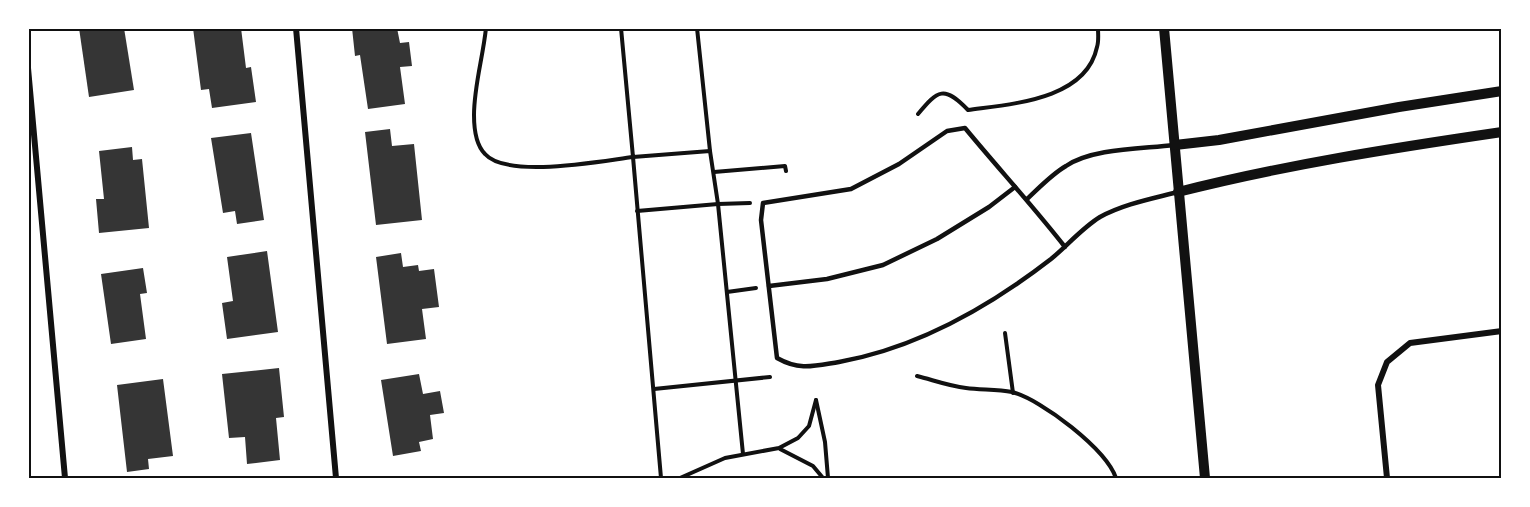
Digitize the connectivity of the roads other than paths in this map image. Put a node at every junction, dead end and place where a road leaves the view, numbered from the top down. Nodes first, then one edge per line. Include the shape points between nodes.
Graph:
1 (296, 28) edge
2 (1164, 28) edge
3 (28, 68) edge
4 (1502, 91) edge
5 (1502, 132) edge
6 (1175, 145) junction
7 (1015, 187) junction
8 (1178, 192) junction
9 (1027, 199) junction
10 (1065, 247) junction
11 (769, 286) junction
12 (1502, 331) edge
13 (65, 478) edge
14 (336, 478) edge
15 (1205, 478) edge
16 (1387, 478) edge

1 - 14 street
2 - 6 street
3 - 13 street
4 - 6 street
5 - 8 street via 1371,152
6 - 8 street
6 - 9 lane via 1079,159
7 - 9 lane
7 - 11 lane via 937,239 883,265 827,279
7 - 11 lane via 965,128 947,130 899,164 851,189 763,203 761,220
8 - 10 lane via 1121,206 1097,219
8 - 15 street
9 - 10 lane
10 - 11 lane via 991,301 925,336 859,358 806,367 791,366 777,358
12 - 16 street via 1410,343 1387,362 1378,385

